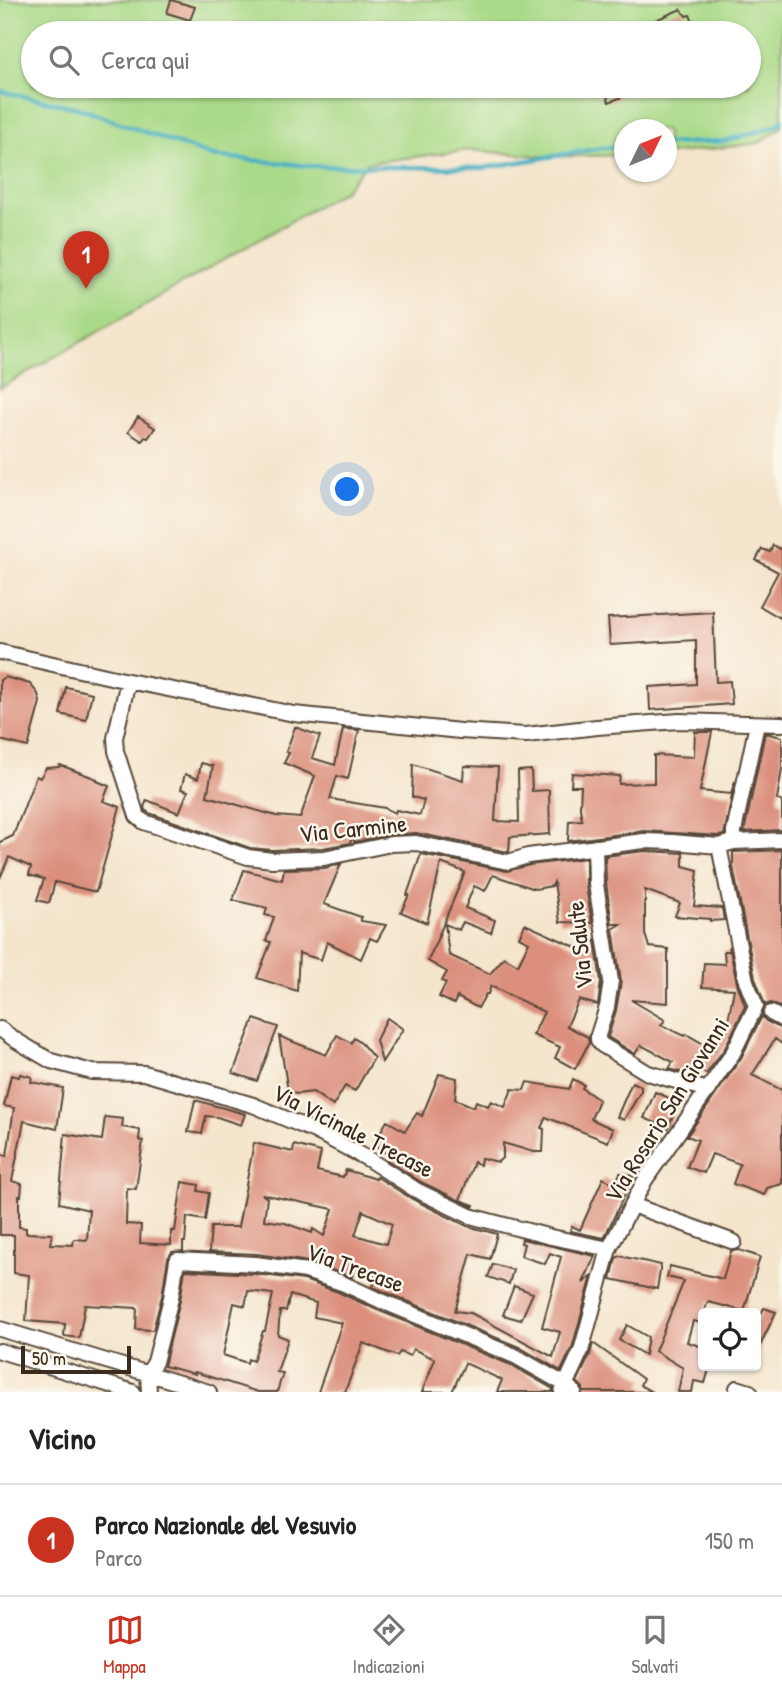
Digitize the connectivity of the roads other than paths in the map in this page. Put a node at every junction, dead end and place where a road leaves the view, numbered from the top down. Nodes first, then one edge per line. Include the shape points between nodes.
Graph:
1 (0, 652) edge
2 (128, 681) junction
3 (757, 724) junction
4 (782, 724) edge
5 (782, 839) edge
6 (734, 842) junction
7 (719, 846) junction
8 (596, 848) junction
9 (0, 1029) edge
10 (708, 1090) junction
11 (632, 1205) junction
12 (734, 1242) dead end
13 (609, 1249) junction
14 (0, 1329) edge
15 (0, 1351) edge
16 (148, 1373) junction
17 (567, 1390) edge
18 (133, 1392) edge
19 (149, 1392) edge
20 (209, 1392) edge

1 - 2 street
2 - 3 street via 294,714 460,731 526,735 679,721
2 - 8 street, Via Carmine via 116,751 137,816 144,822 248,857 272,860 324,859 391,844 416,844 508,862
3 - 4 street
3 - 6 street
5 - 6 street, Via Carmine
6 - 7 street, Via Carmine
7 - 8 street, Via Carmine via 644,841
7 - 10 street, Via Rosario San Giovanni via 746,981 756,1006 733,1054
8 - 10 street, Via Salute via 596,884 611,981 598,1040 648,1073
9 - 13 street, Via Vicinale Trecase via 51,1061 92,1072 144,1073 253,1105 315,1131 470,1216
10 - 11 street, Via Rosario San Giovanni
11 - 12 street
11 - 13 street, Via Rosario San Giovanni
13 - 17 street, Via Rosario San Giovanni
14 - 16 street
15 - 18 street
16 - 17 street, Via Trecase via 155,1362 177,1260 197,1260 306,1271 342,1283 514,1356
16 - 19 street
16 - 20 street

